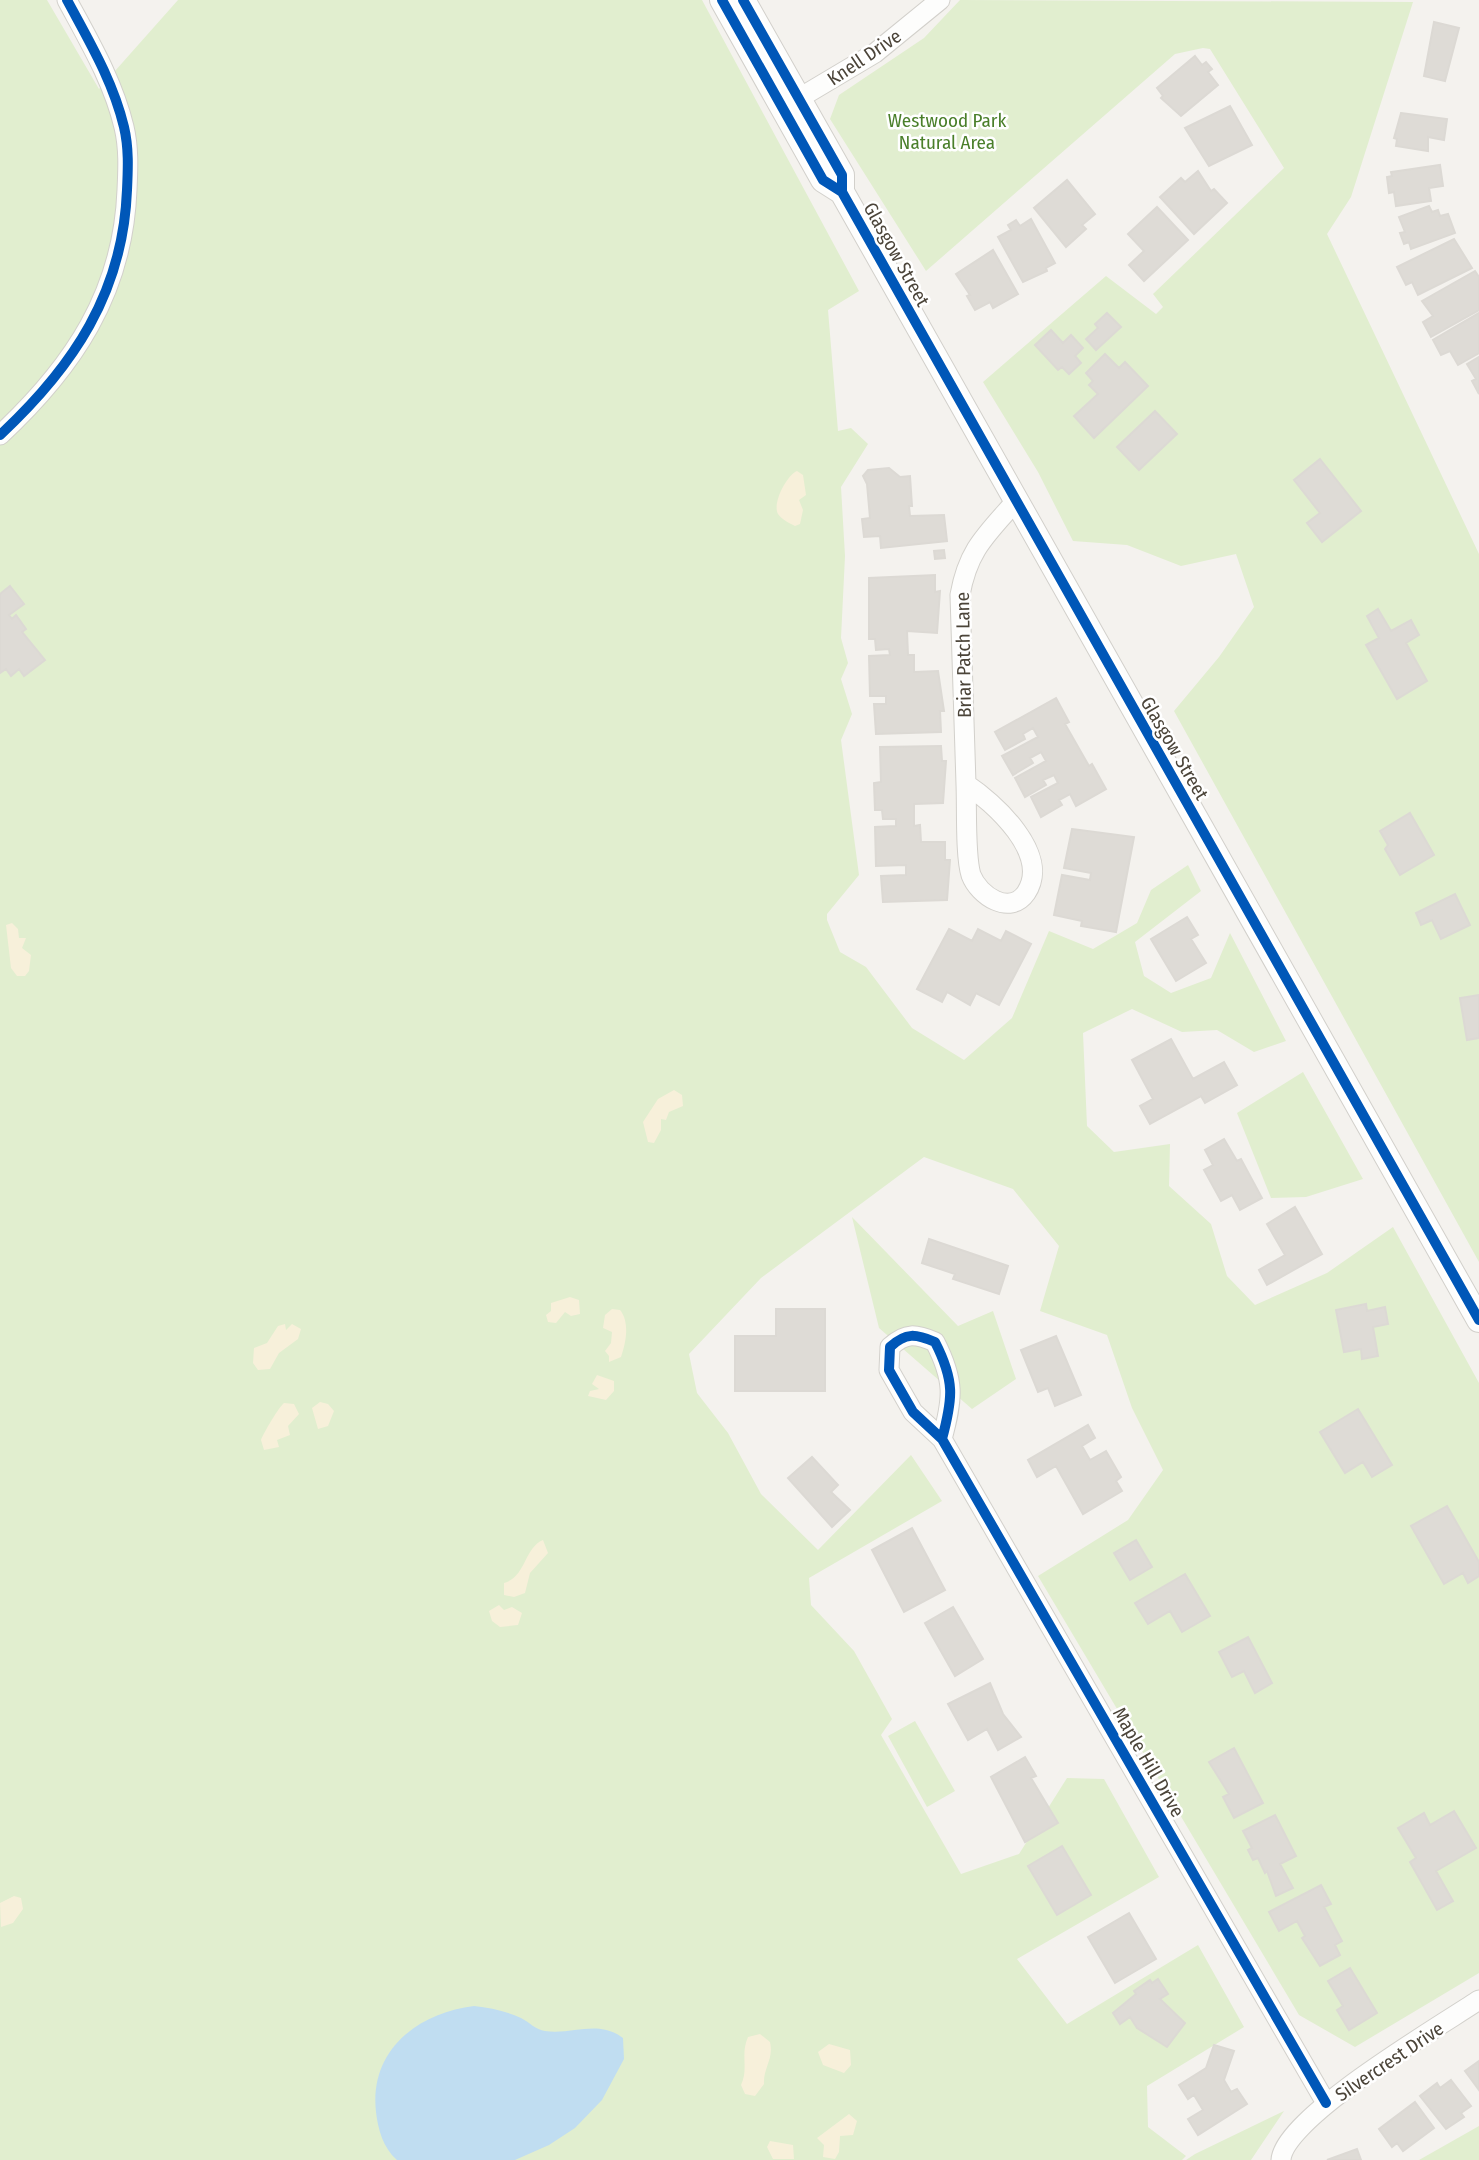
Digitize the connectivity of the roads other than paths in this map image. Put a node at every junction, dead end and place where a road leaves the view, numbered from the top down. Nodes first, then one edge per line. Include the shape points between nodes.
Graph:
1 (67, 0) edge
2 (722, 0) edge
3 (743, 0) edge
4 (940, 0) edge
5 (791, 103) junction
6 (0, 435) edge
7 (1015, 502) junction
8 (966, 784) junction
9 (1479, 1320) edge
10 (942, 1439) junction
11 (1479, 2000) edge
12 (1326, 2103) junction
13 (1281, 2160) edge

1 - 6 street via 103,66 125,129 128,159 121,244 106,298 86,334
2 - 5 street, Glasgow Street
3 - 5 street, Glasgow Street
4 - 5 street, Knell Drive via 875,53
5 - 7 street, Glasgow Street via 824,180 842,192
7 - 8 street, Briar Patch Lane via 976,549 965,568 960,595
7 - 9 street, Glasgow Street
8 - 8 street, Briar Patch Lane via 971,874 986,897 1016,901 1030,884 1027,852 1018,831 992,801
10 - 10 street, Maple Hill Drive via 953,1398 947,1365 935,1342 916,1334 901,1337 890,1347 890,1370 913,1412
10 - 12 street, Maple Hill Drive
11 - 12 street, Silvercrest Drive
12 - 13 street, Silvercrest Drive via 1299,2127 1282,2150

